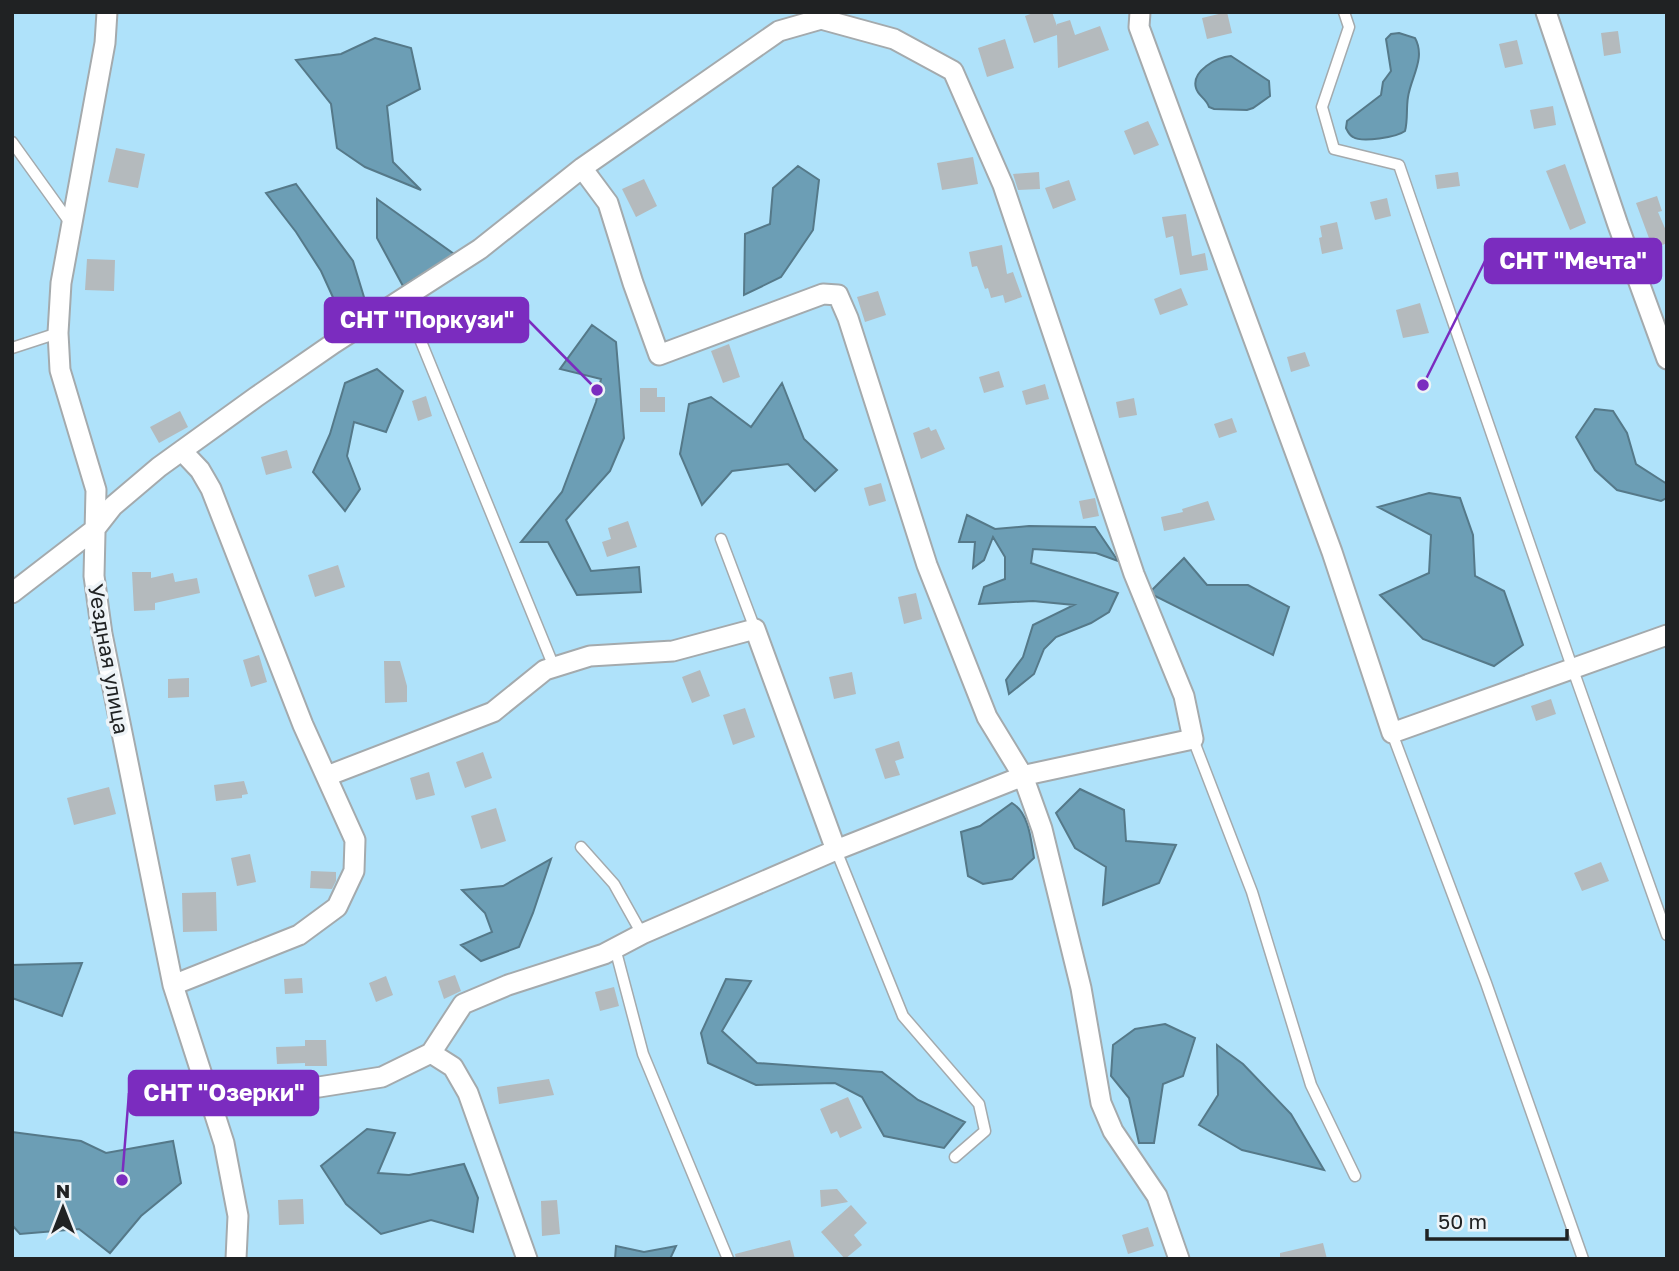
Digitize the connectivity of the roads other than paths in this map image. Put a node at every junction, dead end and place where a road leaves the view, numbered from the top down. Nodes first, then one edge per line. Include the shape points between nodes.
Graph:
1 (107, 12) edge
2 (1140, 12) edge
3 (1344, 12) edge
4 (1546, 12) edge
5 (12, 142) edge
6 (582, 168) junction
7 (71, 225) junction
8 (404, 300) junction
9 (58, 333) junction
10 (12, 348) edge
11 (1667, 359) edge
12 (183, 452) junction
13 (96, 529) junction
14 (721, 539) dead end
15 (12, 593) edge
16 (755, 629) junction
17 (1667, 635) edge
18 (554, 667) junction
19 (1572, 667) junction
20 (1392, 733) junction
21 (1193, 739) junction
22 (327, 776) junction
23 (1023, 776) junction
24 (580, 847) dead end
25 (836, 850) junction
26 (642, 934) junction
27 (1667, 935) edge
28 (615, 948) junction
29 (173, 985) junction
30 (431, 1053) junction
31 (207, 1093) junction
32 (955, 1157) dead end
33 (1355, 1176) dead end
34 (236, 1259) edge
35 (527, 1259) edge
36 (728, 1259) edge
37 (1179, 1259) edge
38 (1583, 1259) edge

1 - 7 street, Уездная улица
2 - 20 street via 1139,27 1332,552
3 - 19 lane via 1349,27 1322,107 1334,149 1399,165
4 - 11 street
5 - 7 lane
6 - 8 street via 480,249
6 - 21 street via 779,31 821,19 894,39 953,71 1003,185 1134,574 1184,696
6 - 23 street via 608,203 659,355 823,294 838,295 927,565 987,717
7 - 9 street, Уездная улица
8 - 12 street via 334,342
8 - 18 lane
9 - 10 lane
9 - 13 street, Уездная улица via 60,370 96,490
12 - 13 street via 113,506
12 - 22 street via 211,489
13 - 15 street
13 - 29 street, Уездная улица via 94,576 102,634
14 - 16 lane
16 - 18 street via 673,651 590,656
16 - 25 street
17 - 19 street
18 - 22 street via 493,712
19 - 20 street
19 - 27 lane
20 - 38 lane
21 - 23 street
21 - 33 lane via 1252,892 1311,1085
22 - 29 street via 355,840 354,871 337,907 299,935
23 - 25 street
23 - 37 street via 1042,829 1078,975 1101,1103 1113,1131 1157,1196
24 - 26 lane via 614,884
25 - 26 street
25 - 32 lane via 903,1016 979,1104 985,1131
26 - 28 street
28 - 30 street via 463,1004
28 - 36 lane via 643,1054
29 - 31 street, Уездная улица
30 - 31 street via 382,1077 320,1087
30 - 35 street via 453,1067 468,1093
31 - 34 street, Уездная улица via 224,1143 238,1216

